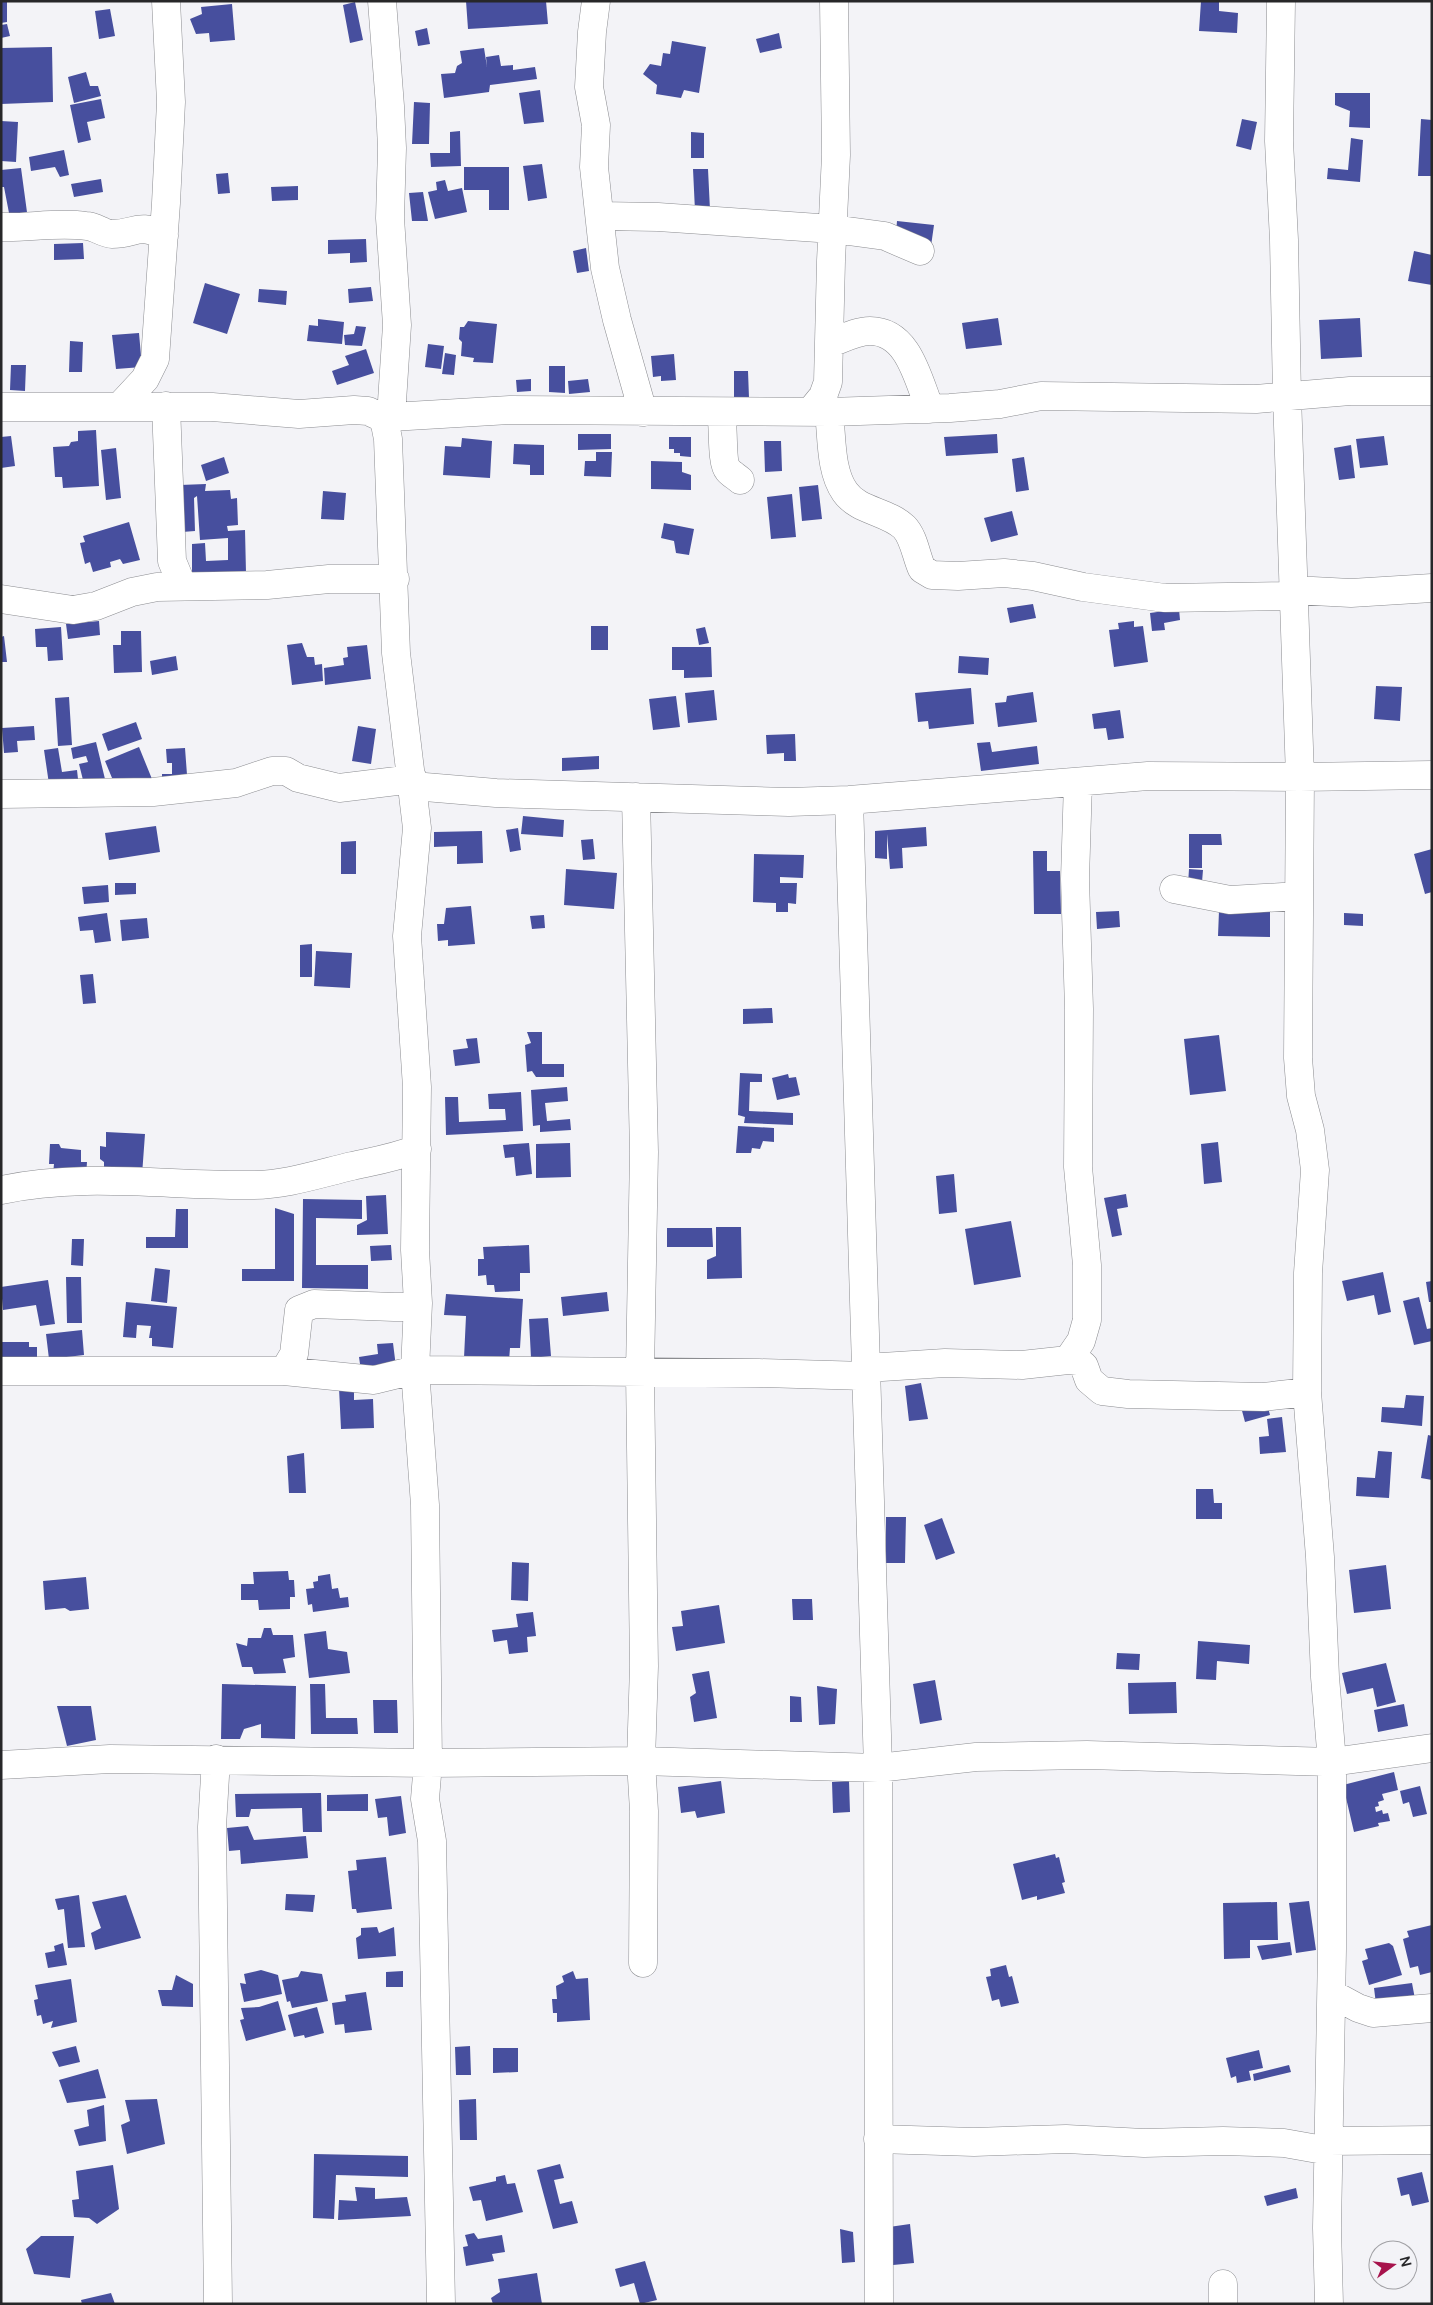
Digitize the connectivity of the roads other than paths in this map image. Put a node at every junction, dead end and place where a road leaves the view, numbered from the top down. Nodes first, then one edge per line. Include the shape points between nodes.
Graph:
1 (166, 1) edge
2 (382, 1) edge
3 (596, 1) edge
4 (834, 1) edge
5 (1281, 1) edge
6 (601, 216) junction
7 (1, 227) edge
8 (833, 229) junction
9 (164, 236) junction
10 (920, 251) dead end
11 (829, 344) junction
12 (1432, 392) edge
13 (1287, 396) junction
14 (119, 406) junction
15 (166, 406) junction
16 (1, 407) edge
17 (930, 409) junction
18 (643, 412) junction
19 (722, 412) junction
20 (820, 412) junction
21 (386, 418) junction
22 (740, 480) dead end
23 (395, 579) junction
24 (182, 585) junction
25 (1432, 588) edge
26 (1293, 593) junction
27 (1, 599) edge
28 (1432, 775) edge
29 (1300, 778) junction
30 (1078, 782) junction
31 (413, 783) junction
32 (1, 794) edge
33 (636, 797) junction
34 (849, 800) junction
35 (1174, 889) dead end
36 (1299, 896) junction
37 (417, 1148) junction
38 (1, 1190) edge
39 (417, 1306) junction
40 (1068, 1360) junction
41 (415, 1370) junction
42 (1, 1371) edge
43 (284, 1372) junction
44 (866, 1372) junction
45 (640, 1373) junction
46 (1307, 1392) junction
47 (1432, 1748) edge
48 (216, 1759) junction
49 (641, 1761) junction
50 (1332, 1762) junction
51 (428, 1763) junction
52 (1, 1766) edge
53 (878, 1768) junction
54 (643, 1963) dead end
55 (1332, 1994) junction
56 (1432, 2008) edge
57 (878, 2139) junction
58 (1432, 2140) edge
59 (1329, 2146) junction
60 (218, 2304) edge
61 (441, 2304) edge
62 (879, 2304) edge
63 (1329, 2304) edge

1 - 9 street via 171,102
2 - 21 street via 392,148 390,218 397,325
3 - 6 street via 589,77 596,124 594,167
4 - 8 street via 836,155
5 - 13 street via 1279,140
6 - 8 street
6 - 18 street via 605,268
7 - 9 street via 87,226 110,234 141,228 155,230
8 - 10 street via 872,233
8 - 11 street
9 - 14 street via 155,359 145,380
11 - 17 street via 869,331 884,332 897,340 912,362
11 - 20 street via 828,382
12 - 13 street via 1350,391
13 - 17 street via 1256,399 1040,396 1000,404
13 - 26 street
14 - 15 street
14 - 16 street
15 - 21 street via 299,414 354,410
15 - 24 street via 172,552 176,574
17 - 20 street
18 - 19 street
18 - 21 street via 510,410
19 - 20 street
19 - 22 street via 724,462
20 - 26 street via 844,490 858,503 904,527 922,569 932,575 1004,573 1165,598
21 - 23 street
23 - 24 street
23 - 31 street via 396,653
24 - 27 street via 149,588 96,606 73,610
25 - 26 street
26 - 29 street
28 - 29 street
29 - 30 street via 1148,776
29 - 36 street
30 - 34 street
30 - 40 street via 1075,879 1079,1009 1078,1167 1087,1265 1087,1320 1080,1341
31 - 32 street via 339,788 272,771 236,783 153,792
31 - 33 street via 496,792
31 - 37 street via 417,828 408,936 417,1087
33 - 34 street via 747,802
33 - 45 street via 644,1152
34 - 44 street
35 - 36 street via 1230,900
36 - 46 street via 1298,1058 1301,1096 1310,1130 1315,1170 1308,1273
37 - 38 street via 394,1158 304,1180 253,1185 91,1181
37 - 39 street
39 - 41 street
39 - 43 street via 306,1306 300,1310 294,1354
40 - 44 street via 1022,1365 945,1363
40 - 46 street via 1078,1361 1084,1366 1089,1380 1102,1391 1263,1396
41 - 43 street via 374,1380
41 - 45 street
41 - 51 street via 425,1505
42 - 43 street
44 - 45 street
44 - 53 street
45 - 49 street via 644,1666
46 - 50 street
47 - 50 street
48 - 51 street
48 - 52 street via 110,1759
48 - 60 street via 212,1837
49 - 51 street
49 - 53 street
49 - 54 street via 644,1811
50 - 53 street via 1086,1755 976,1757
50 - 55 street
51 - 61 street via 426,1799 432,1841
53 - 57 street
55 - 56 street via 1373,2013
55 - 59 street
57 - 59 street via 1223,2141
57 - 62 street
58 - 59 street
59 - 63 street

